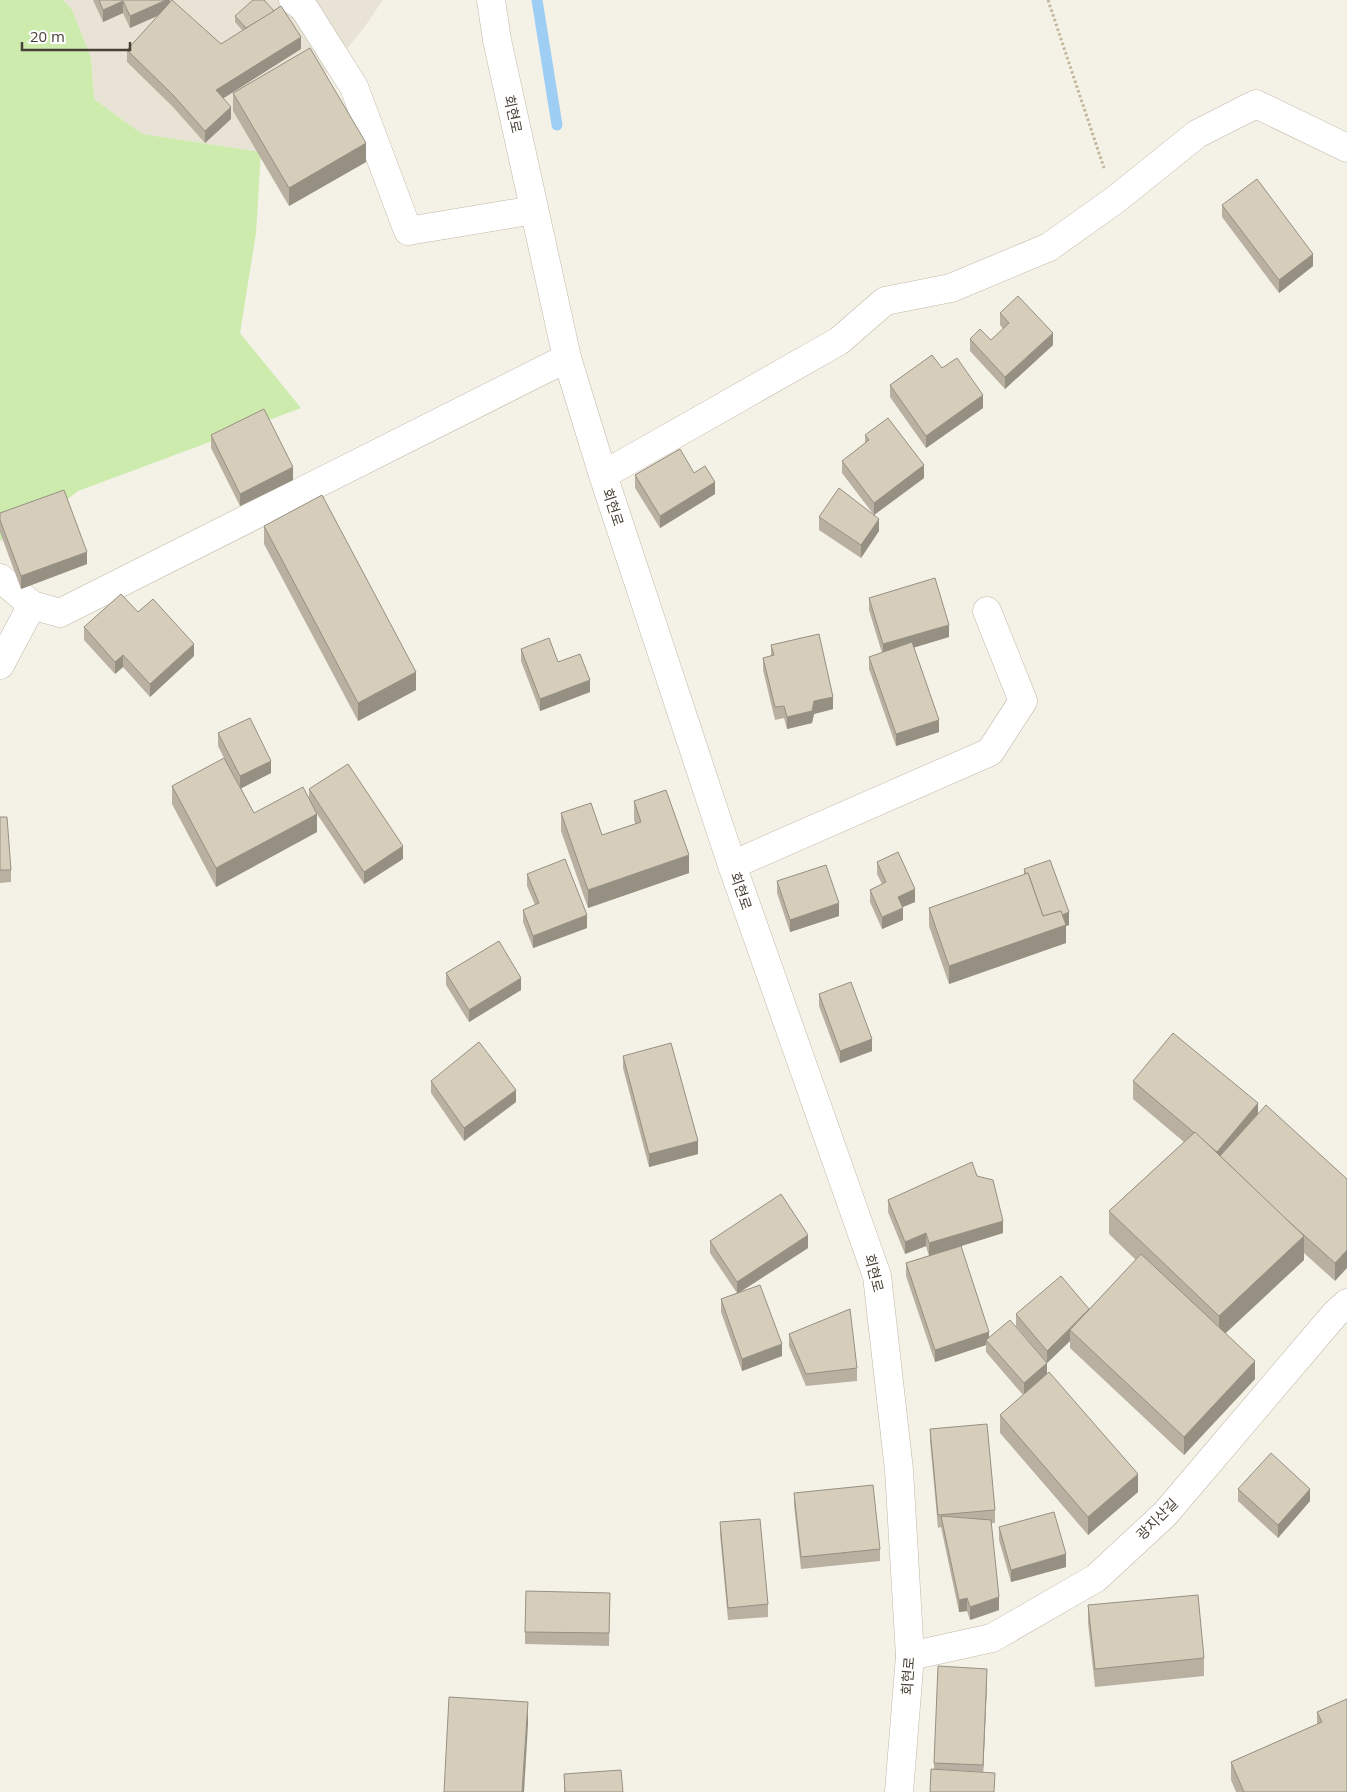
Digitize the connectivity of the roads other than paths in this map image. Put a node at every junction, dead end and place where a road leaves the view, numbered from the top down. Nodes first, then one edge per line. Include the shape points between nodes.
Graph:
1 (293, 0) edge
2 (491, 0) edge
3 (1347, 148) edge
4 (534, 210) junction
5 (567, 358) junction
6 (603, 475) junction
7 (0, 578) edge
8 (32, 605) junction
9 (987, 612) dead end
10 (0, 666) edge
11 (732, 865) junction
12 (1347, 1303) edge
13 (910, 1656) junction
14 (899, 1792) edge

1 - 4 street via 304,8 354,86 408,230
2 - 4 street, 회현로
3 - 6 street via 1256,104 1196,134 1115,200 1049,247 951,288 885,300 839,341
4 - 5 street, 회현로
5 - 6 street, 회현로
5 - 8 street via 60,613
6 - 11 street, 회현로
7 - 8 street
8 - 10 street
9 - 11 street via 1022,701 990,752
11 - 13 street, 회현로 via 877,1276 899,1470
12 - 13 street, 광지산길 via 1165,1514 1096,1578 992,1638
13 - 14 street, 회현로

